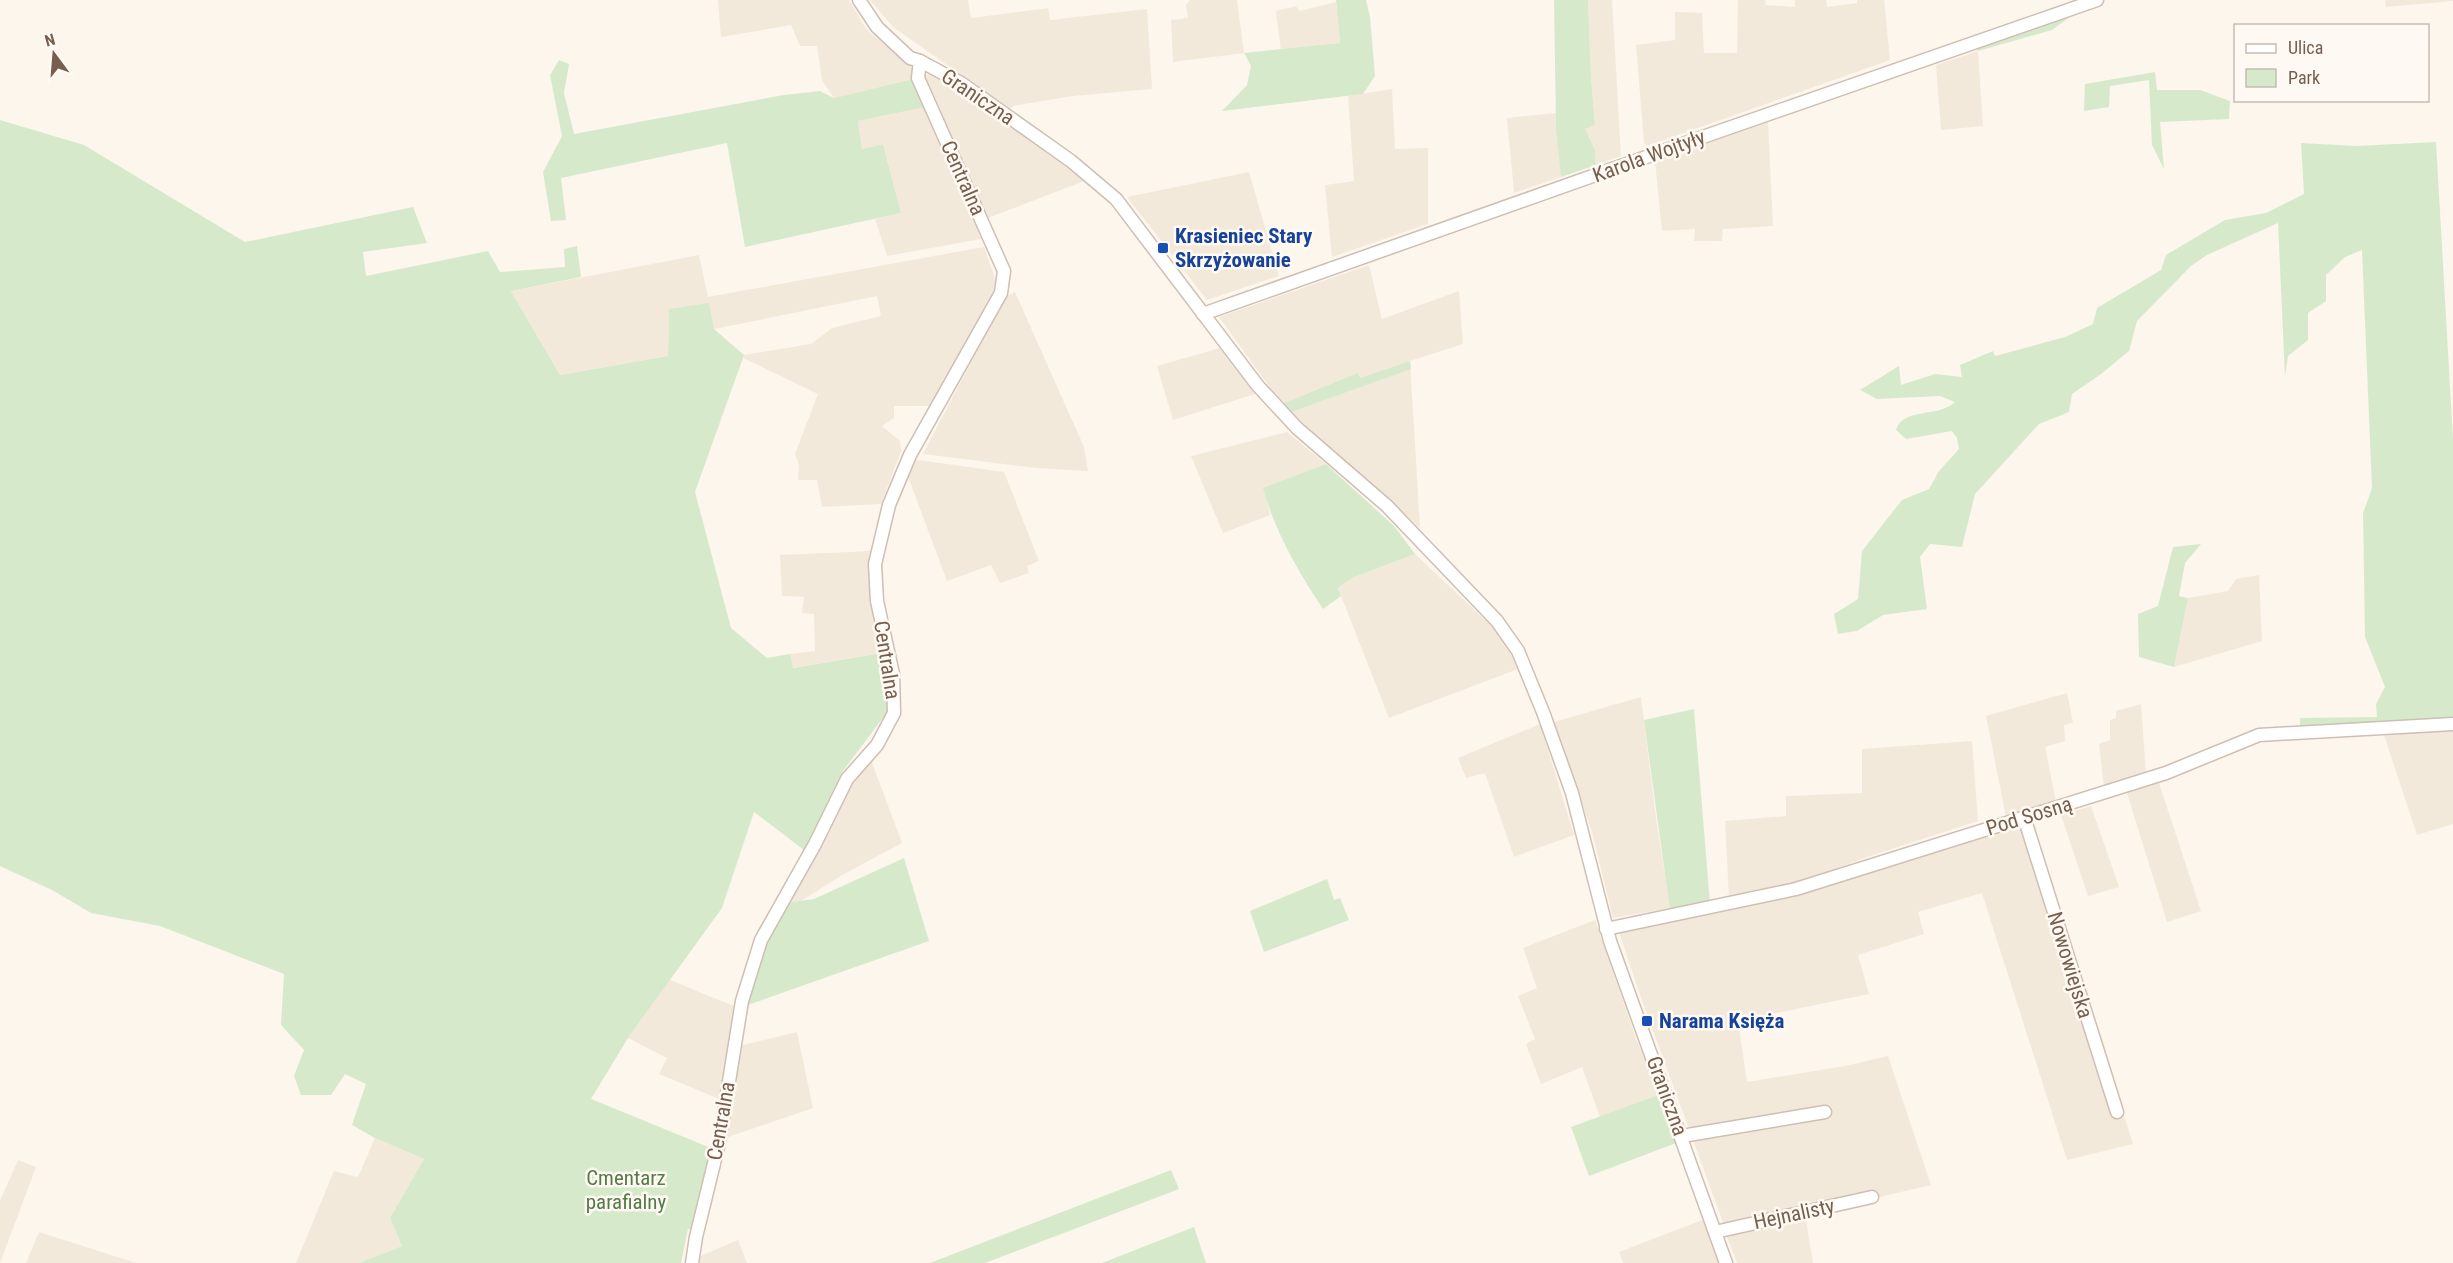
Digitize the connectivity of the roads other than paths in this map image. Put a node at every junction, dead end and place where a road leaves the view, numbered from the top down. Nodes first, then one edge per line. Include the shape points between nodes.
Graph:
1 (860, 0) edge
2 (2097, 0) edge
3 (920, 61) junction
4 (1203, 314) junction
5 (2453, 724) edge
6 (2024, 817) junction
7 (1606, 929) junction
8 (1825, 1112) dead end
9 (2117, 1112) dead end
10 (1682, 1136) junction
11 (1872, 1197) dead end
12 (1715, 1232) junction
13 (692, 1263) edge
14 (1726, 1263) edge

1 - 3 street, Graniczna via 877,27 910,58
2 - 4 street, Karola Wojtyły
3 - 4 street, Graniczna via 961,83 1071,161 1116,199
3 - 13 street, Centralna via 918,78 1004,271 1001,293 910,455 889,505 875,564 877,602 893,674 894,713 877,745 847,779 760,940 742,1001 719,1143
4 - 7 street, Graniczna via 1258,386 1297,428 1387,506 1497,621 1518,651 1572,793
5 - 6 street, Pod Sosną via 2259,735 2166,773
6 - 7 street, Pod Sosną via 1796,889
6 - 9 street, Nowowiejska
7 - 10 street, Graniczna
8 - 10 street
10 - 12 street, Graniczna
11 - 12 street, Hejnalisty
12 - 14 street, Graniczna

